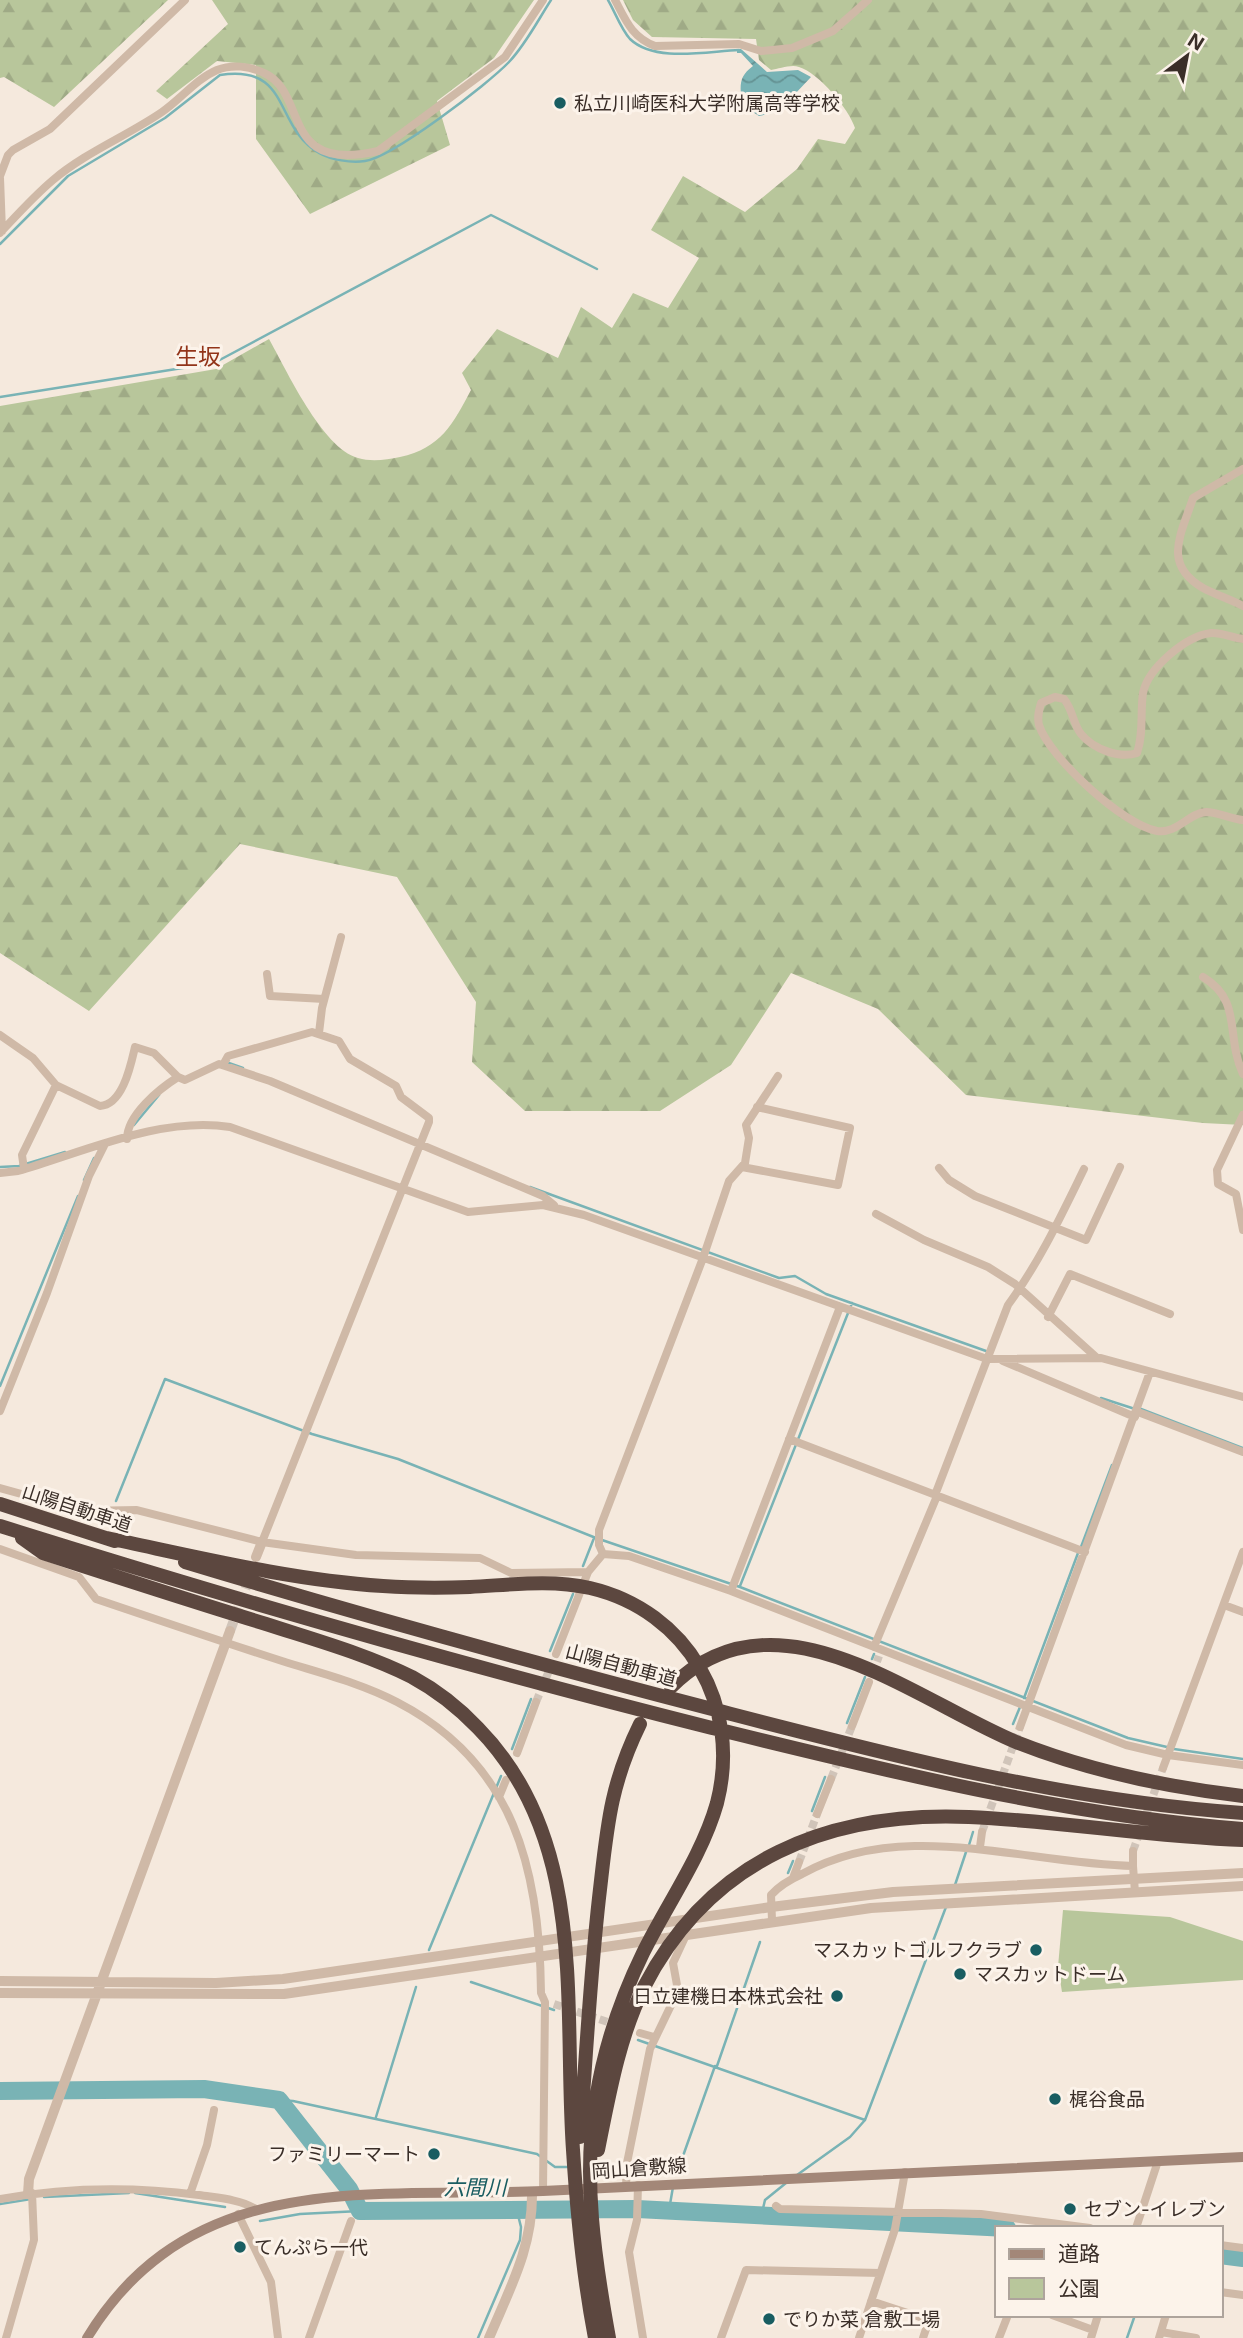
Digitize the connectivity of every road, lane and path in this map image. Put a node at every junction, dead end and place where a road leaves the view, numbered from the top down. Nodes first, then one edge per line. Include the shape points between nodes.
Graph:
1 (185, 0) edge
2 (543, 0) edge
3 (615, 0) edge
4 (867, 0) edge
5 (0, 177) edge
6 (1, 232) edge
7 (1243, 469) edge
8 (1243, 606) edge
9 (1243, 639) edge
10 (1243, 820) edge
11 (341, 937) dead end
12 (267, 974) dead end
13 (1203, 977) dead end
14 (324, 999) junction
15 (319, 1033) junction
16 (0, 1035) edge
17 (223, 1063) junction
18 (1243, 1074) edge
19 (778, 1076) dead end
20 (180, 1078) junction
21 (56, 1084) junction
22 (757, 1107) junction
23 (1243, 1115) edge
24 (127, 1139) junction
25 (422, 1144) junction
26 (104, 1146) junction
27 (24, 1166) junction
28 (742, 1167) junction
29 (1120, 1167) dead end
30 (939, 1168) dead end
31 (1084, 1169) dead end
32 (0, 1172) edge
33 (402, 1191) junction
34 (556, 1207) junction
35 (876, 1214) dead end
36 (1057, 1229) junction
37 (1243, 1230) edge
38 (705, 1254) junction
39 (1019, 1289) junction
40 (845, 1309) junction
41 (1170, 1314) dead end
42 (1048, 1317) junction
43 (1096, 1357) junction
44 (987, 1359) junction
45 (1002, 1360) junction
46 (1150, 1372) junction
47 (3, 1390) edge
48 (1243, 1397) edge
49 (0, 1411) edge
50 (1137, 1412) junction
51 (793, 1440) junction
52 (1243, 1452) edge
53 (0, 1488) edge
54 (936, 1496) junction
55 (0, 1504) edge
56 (5, 1527) edge
57 (107, 1538) junction
58 (262, 1542) junction
59 (0, 1549) edge
60 (1081, 1551) junction
61 (1243, 1552) edge
62 (603, 1554) junction
63 (257, 1557) dead end
64 (98, 1564) junction
65 (588, 1572) junction
66 (733, 1587) junction
67 (1224, 1605) junction
68 (1243, 1612) edge
69 (230, 1631) tunnel mouth
70 (226, 1643) junction
71 (878, 1647) junction
72 (556, 1654) tunnel mouth
73 (869, 1682) tunnel mouth
74 (671, 1687) dead end
75 (536, 1702) tunnel mouth
76 (1025, 1703) junction
77 (640, 1724) dead end
78 (852, 1726) tunnel mouth
79 (1020, 1727) tunnel mouth
80 (1170, 1751) junction
81 (517, 1753) dead end
82 (1243, 1765) edge
83 (1163, 1769) tunnel mouth
84 (831, 1779) tunnel mouth
85 (506, 1780) dead end
86 (496, 1793) junction
87 (1243, 1796) edge
88 (1243, 1813) edge
89 (817, 1814) tunnel mouth
90 (1243, 1829) edge
91 (982, 1832) tunnel mouth
92 (1243, 1840) edge
93 (972, 1847) junction
94 (1133, 1851) tunnel mouth
95 (799, 1862) tunnel mouth
96 (1133, 1866) junction
97 (1243, 1873) edge
98 (793, 1878) junction
99 (1134, 1879) junction
100 (1243, 1886) edge
101 (1135, 1892) junction
102 (771, 1907) junction
103 (772, 1920) junction
104 (686, 1935) junction
105 (540, 1942) junction
106 (541, 1956) junction
107 (0, 1981) edge
108 (100, 1982) junction
109 (0, 1993) edge
110 (96, 1995) junction
111 (640, 2033) dead end
112 (653, 2038) junction
113 (214, 2110) dead end
114 (1243, 2157) edge
115 (1158, 2161) junction
116 (905, 2172) junction
117 (592, 2175) junction
118 (576, 2177) junction
119 (638, 2185) junction
120 (626, 2186) junction
121 (190, 2194) junction
122 (536, 2194) junction
123 (31, 2196) junction
124 (0, 2203) edge
125 (776, 2206) dead end
126 (256, 2209) junction
127 (898, 2212) junction
128 (238, 2214) junction
129 (351, 2221) dead end
130 (587, 2226) junction
131 (1074, 2226) edge
132 (1137, 2226) edge
133 (1222, 2245) edge
134 (1243, 2248) edge
135 (880, 2273) junction
136 (1222, 2292) edge
137 (1243, 2295) edge
138 (871, 2301) junction
139 (1007, 2317) edge
140 (1056, 2317) edge
141 (1097, 2317) edge
142 (1166, 2317) edge
143 (1092, 2334) edge
144 (1160, 2335) edge
145 (6, 2338) edge
146 (87, 2338) edge
147 (278, 2338) edge
148 (309, 2338) edge
149 (489, 2338) edge
150 (595, 2338) edge
151 (610, 2338) edge
152 (643, 2338) edge
153 (721, 2338) edge
154 (859, 2338) edge
155 (923, 2338) edge
156 (999, 2338) edge
157 (1196, 2338) edge

1 - 5 street via 50,129 8,155
2 - 6 street via 505,57 377,151 343,154 321,148 302,132 273,78 243,67 219,69 162,112 53,180
3 - 4 street via 629,28 655,46 739,44 761,51 809,43 833,31
5 - 6 street
7 - 8 street via 1193,498 1177,549 1184,575
9 - 10 street via 1215,632 1199,635 1157,669 1143,691 1140,744 1137,753 1129,756 1112,753 1081,734 1064,699 1048,699 1038,713 1039,724 1078,776 1137,824 1167,830 1209,812
11 - 14 street
12 - 14 street via 270,996
13 - 18 street via 1222,986 1233,1007
14 - 15 street
15 - 17 street via 228,1056
15 - 25 street via 339,1041 350,1059 396,1086 401,1097 429,1118
16 - 21 street via 24,1050
17 - 20 street
17 - 25 street
19 - 22 street
20 - 21 street via 154,1053 135,1047 125,1085 107,1106
20 - 24 street via 163,1086 131,1122
21 - 27 street via 22,1155
22 - 28 street via 746,1125 749,1138
22 - 28 street via 850,1128 838,1185
23 - 37 street via 1217,1170 1218,1185 1236,1194
24 - 26 street
24 - 33 street via 190,1124 230,1127
25 - 33 street
25 - 34 street via 542,1196
26 - 27 street
26 - 47 street via 47,1293
27 - 32 street
28 - 38 street via 729,1181
29 - 36 street via 1086,1240
30 - 36 street via 975,1196
31 - 36 street
33 - 34 street via 468,1212
33 - 58 street
34 - 38 street
35 - 39 street via 988,1266
36 - 39 street
38 - 40 street
38 - 62 street via 599,1530
39 - 42 street
39 - 44 street
40 - 44 street
40 - 51 street
41 - 42 street via 1070,1274
42 - 43 street
43 - 45 street
43 - 46 street
44 - 45 street
44 - 54 street
45 - 50 street
46 - 48 street
46 - 50 street
47 - 49 street
50 - 52 street
50 - 60 street
51 - 54 street
51 - 66 street
53 - 58 street via 83,1511 137,1510
54 - 60 street
54 - 71 street
55 - 57 highway, 山陽自動車道
56 - 64 highway, 山陽自動車道
57 - 88 highway, 山陽自動車道 via 344,1611 848,1744 1071,1791
57 - 117 highway via 306,1579 465,1587 551,1582 589,1588 621,1597 648,1612 694,1656 714,1694 723,1735 717,1802 633,1975 610,2041 596,2099
58 - 63 street
58 - 65 street via 356,1555 480,1558 511,1573
59 - 70 street via 79,1577 96,1600
60 - 76 street
61 - 67 street
62 - 65 street
62 - 66 street via 629,1556
64 - 90 highway, 山陽自動車道 via 881,1770 1051,1804
64 - 118 highway via 359,1655 414,1679 441,1696 495,1746 519,1779 548,1847 565,1925
65 - 72 street
66 - 71 street
67 - 68 street
67 - 80 street
69 - 70 street
70 - 86 street via 398,1702 455,1743
70 - 108 street
71 - 76 street
73 - 78 street
74 - 87 highway via 727,1653 777,1644 808,1647 841,1656 975,1723 1051,1754 1147,1781
75 - 81 street
76 - 79 street
76 - 80 street via 1126,1745
77 - 118 highway via 614,1787 592,1960
80 - 82 street
80 - 83 street
84 - 89 street
85 - 86 street
86 - 105 street via 530,1868
91 - 93 street
92 - 117 highway via 926,1817 841,1828 775,1851 738,1874 692,1916 644,1988 622,2047
93 - 96 street
93 - 98 street via 847,1854
94 - 96 street
95 - 98 street
96 - 99 street
97 - 99 street
98 - 102 street via 773,1892
99 - 101 street
99 - 102 street via 953,1888
100 - 101 street
101 - 103 street via 947,1902
102 - 103 street
102 - 105 street
103 - 104 street
104 - 106 street
104 - 112 street via 673,1963 675,1997
105 - 106 street
105 - 108 street via 283,1979
106 - 110 street via 284,1994
106 - 122 street via 548,2001 544,2164
107 - 108 street
108 - 110 street
109 - 110 street
110 - 123 street via 29,2179
111 - 112 street
112 - 120 street
113 - 121 street
114 - 115 main road, 岡山倉敷線
115 - 116 main road, 岡山倉敷線
115 - 132 street
116 - 119 main road, 岡山倉敷線
116 - 127 street
117 - 130 highway
118 - 130 highway
119 - 120 main road, 岡山倉敷線
119 - 152 street via 637,2220 629,2252
120 - 122 main road, 岡山倉敷線
121 - 123 street via 117,2188
121 - 126 street via 246,2203
122 - 126 main road, 岡山倉敷線 via 342,2198
122 - 149 street via 525,2254
123 - 124 street
123 - 145 street via 34,2240
125 - 127 street
126 - 128 main road, 岡山倉敷線
127 - 131 street via 981,2214
127 - 135 street
128 - 146 main road, 岡山倉敷線 via 155,2258 118,2295
128 - 147 street via 271,2282
129 - 148 street
130 - 150 highway
130 - 151 highway
133 - 134 street
135 - 138 street
135 - 153 street via 746,2270
136 - 137 street
138 - 154 street
138 - 155 street via 929,2320
139 - 156 street
140 - 143 street
141 - 143 street
142 - 144 street
144 - 157 street

